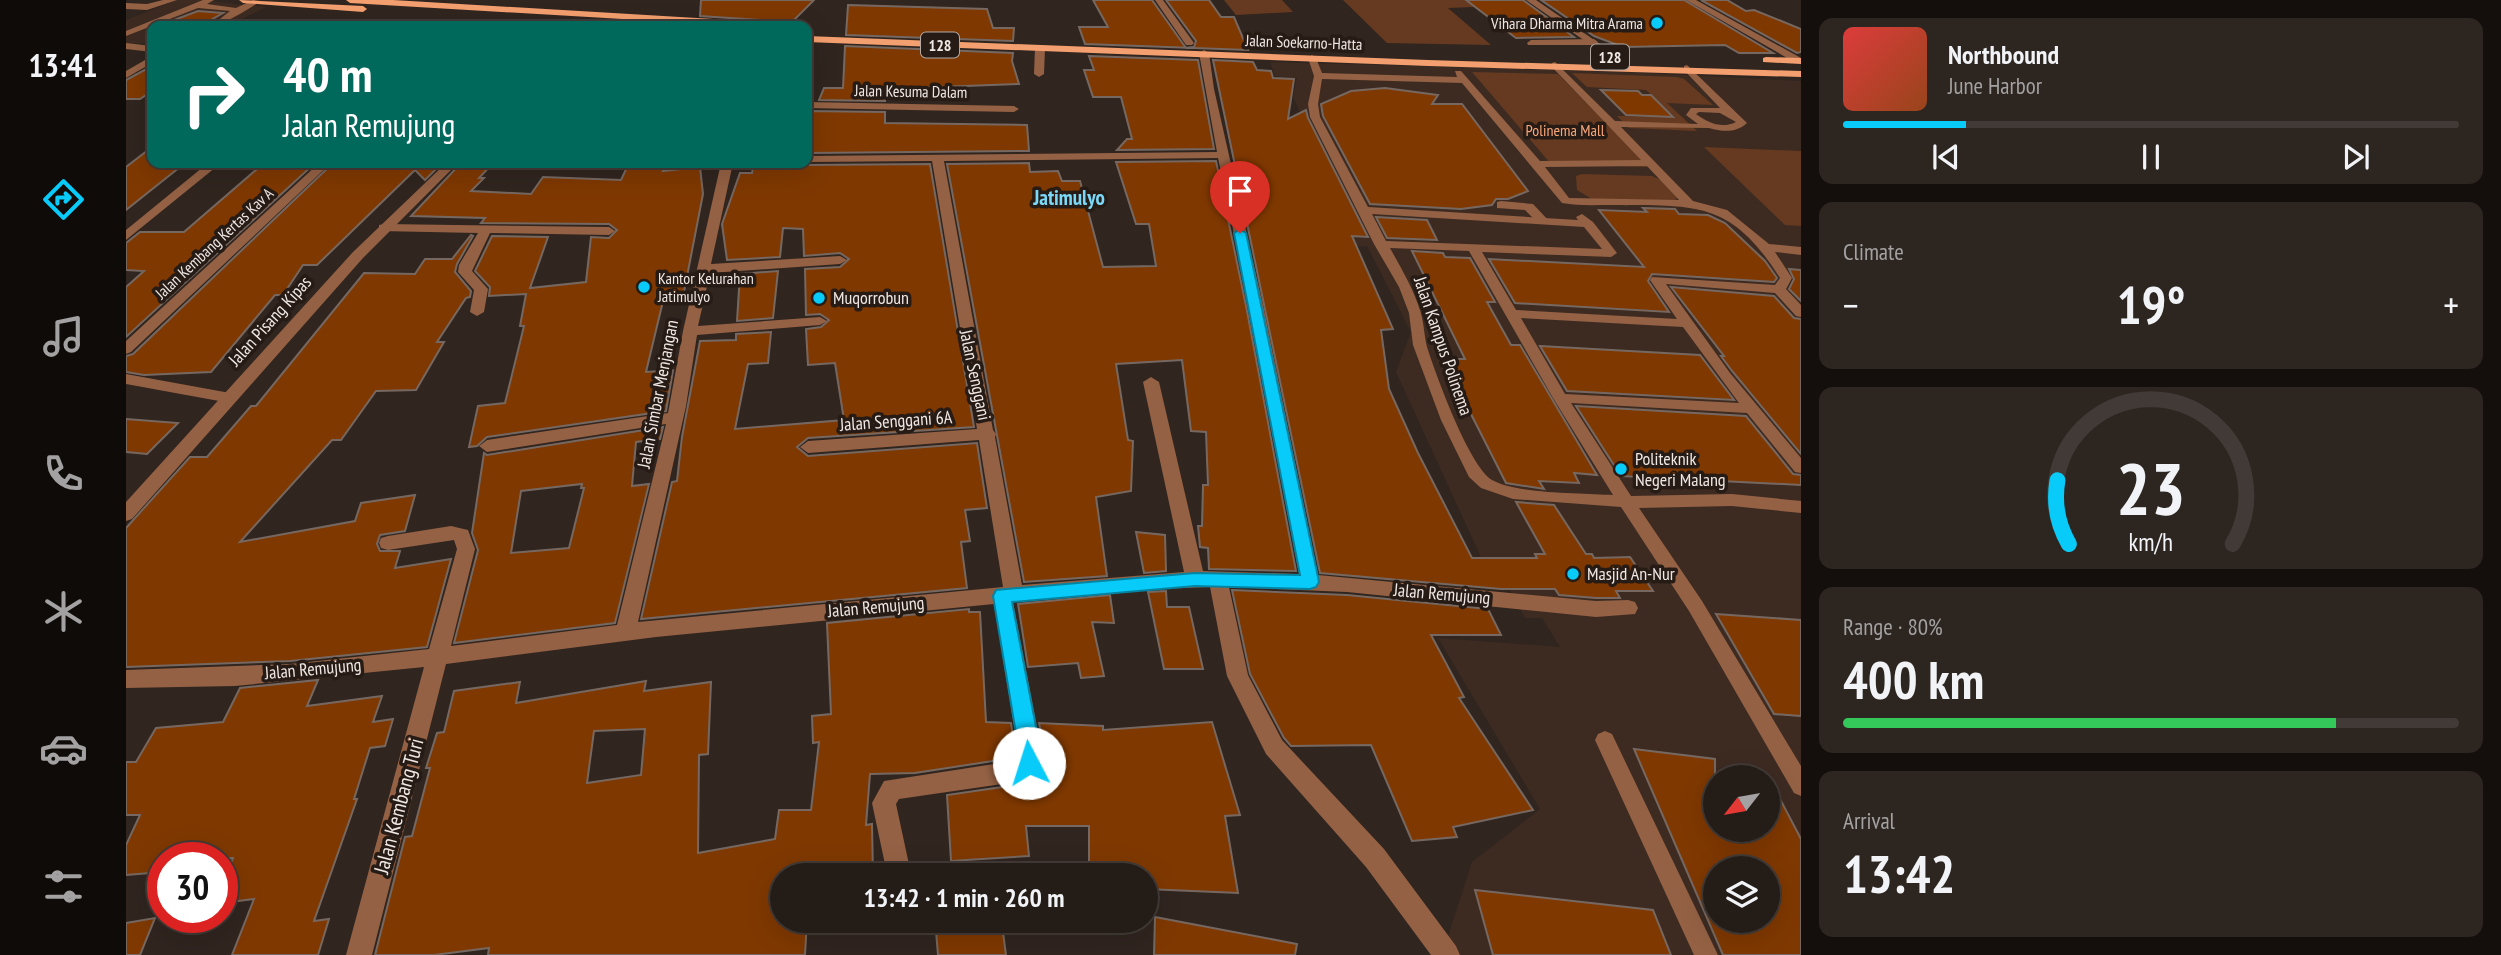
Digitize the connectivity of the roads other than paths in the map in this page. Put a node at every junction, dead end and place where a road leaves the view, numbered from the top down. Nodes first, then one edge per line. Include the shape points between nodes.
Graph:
1 (173, 0) edge
2 (210, 0) edge
3 (243, 0) edge
4 (350, 0) edge
5 (1159, 0) edge
6 (1530, 0) edge
7 (1689, 0) edge
8 (257, 1) edge
9 (193, 3) edge
10 (129, 8) edge
11 (605, 8) dead end
12 (237, 10) junction
13 (597, 16) junction
14 (503, 20) dead end
15 (156, 21) edge
16 (222, 21) edge
17 (690, 21) edge
18 (147, 25) edge
19 (820, 28) dead end
20 (139, 29) junction
21 (147, 30) edge
22 (126, 34) edge
23 (812, 39) edge
24 (1594, 42) junction
25 (1189, 43) junction
26 (1531, 43) dead end
27 (1072, 44) junction
28 (1253, 45) dead end
29 (126, 46) edge
30 (147, 48) edge
31 (1040, 48) junction
32 (1406, 50) dead end
33 (1420, 51) dead end
34 (1457, 52) dead end
35 (1204, 54) junction
36 (1614, 57) junction
37 (1627, 57) dead end
38 (1311, 58) junction
39 (1680, 58) dead end
40 (1693, 59) dead end
41 (1759, 60) dead end
42 (147, 61) edge
43 (1800, 61) edge
44 (1415, 62) junction
45 (1428, 63) junction
46 (1451, 63) junction
47 (1555, 65) junction
48 (1687, 68) junction
49 (1039, 74) dead end
50 (1801, 74) edge
51 (126, 75) edge
52 (1318, 76) junction
53 (1462, 80) junction
54 (812, 105) edge
55 (1014, 109) dead end
56 (1731, 114) junction
57 (1613, 124) junction
58 (1723, 128) junction
59 (1224, 155) junction
60 (937, 157) junction
61 (812, 159) edge
62 (1648, 163) junction
63 (1537, 164) junction
64 (209, 168) edge
65 (320, 168) edge
66 (447, 168) edge
67 (726, 168) edge
68 (1566, 201) junction
69 (1689, 203) junction
70 (1501, 205) dead end
71 (1363, 210) junction
72 (1543, 221) junction
73 (1589, 224) junction
74 (384, 228) junction
75 (488, 228) junction
76 (610, 231) dead end
77 (126, 236) edge
78 (1755, 237) junction
79 (1801, 243) edge
80 (1380, 244) junction
81 (1473, 247) junction
82 (1766, 247) junction
83 (1801, 251) edge
84 (840, 260) dead end
85 (705, 269) junction
86 (1779, 289) junction
87 (477, 312) dead end
88 (1801, 313) edge
89 (1511, 314) junction
90 (820, 321) dead end
91 (1687, 323) junction
92 (690, 331) junction
93 (126, 349) edge
94 (126, 379) edge
95 (1151, 382) dead end
96 (230, 398) junction
97 (1560, 398) junction
98 (1752, 408) junction
99 (675, 417) junction
100 (988, 434) junction
101 (487, 446) dead end
102 (808, 447) dead end
103 (1801, 468) edge
104 (1626, 502) junction
105 (1801, 507) edge
106 (126, 514) edge
107 (388, 542) dead end
108 (1207, 580) junction
109 (1310, 582) junction
110 (1008, 595) junction
111 (1628, 608) dead end
112 (626, 631) junction
113 (439, 657) junction
114 (126, 679) edge
115 (1605, 740) dead end
116 (1801, 786) edge
117 (897, 863) edge
118 (359, 955) edge
119 (1447, 955) edge
120 (1706, 955) edge

1 - 10 street
2 - 9 lane
3 - 8 main road
4 - 13 main road
5 - 25 street
6 - 24 street
7 - 43 street
8 - 12 lane
8 - 14 main road
9 - 12 lane
9 - 15 lane
11 - 13 main road
12 - 16 lane
13 - 17 main road
18 - 20 lane
19 - 27 main road, Jalan Soekarno-Hatta / 128
20 - 21 lane
20 - 22 lane
23 - 31 main road, Jalan Soekarno-Hatta / 128
24 - 26 lane
24 - 36 street
25 - 27 main road, Jalan Soekarno-Hatta / 128
25 - 28 main road, Jalan Soekarno-Hatta / 128
27 - 31 main road, Jalan Soekarno-Hatta / 128
27 - 35 main road, Jalan Soekarno-Hatta / 128
29 - 30 street
31 - 49 street
32 - 44 main road
33 - 45 main road
34 - 36 main road, 128
35 - 38 main road, Jalan Soekarno-Hatta / 128
35 - 59 street
36 - 37 main road, 128
38 - 44 main road, Jalan Soekarno-Hatta / 128
38 - 52 lane
39 - 40 main road
41 - 43 main road
42 - 51 street
44 - 45 main road, Jalan Soekarno-Hatta / 128
45 - 46 main road, Jalan Soekarno-Hatta / 128
46 - 47 main road, Jalan Soekarno-Hatta / 128
46 - 53 lane
47 - 48 main road, Jalan Soekarno-Hatta / 128
47 - 57 lane
48 - 50 main road, Jalan Soekarno-Hatta / 128
48 - 56 lane
52 - 53 lane
52 - 71 lane, Jalan Kampus Polinema via 1315,117
53 - 63 lane
54 - 55 street, Jalan Kesuma Dalam
56 - 58 lane via 1741,125
56 - 58 lane via 1707,108 1691,112 1699,121
57 - 58 lane
57 - 62 lane
59 - 60 street
59 - 109 street
60 - 61 street
60 - 100 street, Jalan Senggani
62 - 63 lane
62 - 69 lane
63 - 68 lane
64 - 77 street
65 - 93 street, Jalan Kembang Kertas Kav A
66 - 74 street, Jalan Pisang Kipas
67 - 85 street, Jalan Simbar Menjangan
68 - 69 lane
68 - 73 lane
69 - 78 lane via 1723,212
70 - 72 street via 1530,207
71 - 72 lane
71 - 80 lane, Jalan Kampus Polinema
72 - 73 lane
73 - 81 lane via 1611,253
74 - 75 street
74 - 96 street, Jalan Pisang Kipas
75 - 76 street
75 - 87 street via 465,272 481,289
78 - 79 lane
78 - 82 lane
80 - 81 lane
80 - 104 lane, Jalan Kampus Polinema via 1405,287 1443,408 1475,473 1487,484 1513,493
81 - 89 lane
82 - 83 lane
82 - 86 lane via 1786,278
84 - 85 street
85 - 92 street, Jalan Simbar Menjangan
86 - 88 lane
86 - 91 lane via 1656,281
89 - 91 lane
89 - 97 lane
90 - 92 street
91 - 98 lane
92 - 99 street, Jalan Simbar Menjangan
94 - 96 street
95 - 108 street
96 - 106 street, Jalan Pisang Kipas
97 - 98 lane
97 - 104 lane
98 - 103 lane
99 - 101 street
99 - 112 street, Jalan Simbar Menjangan
100 - 102 street, Jalan Senggani 6A
100 - 110 street, Jalan Senggani
104 - 105 lane, Jalan Kampus Polinema via 1732,500
104 - 116 lane via 1703,616
107 - 113 street, Jalan Kembang Turi via 451,533 465,541
108 - 109 street, Jalan Remujung
108 - 110 street, Jalan Remujung
108 - 119 street via 1238,676 1274,747 1374,859
109 - 111 street, Jalan Remujung via 1596,609
110 - 112 street, Jalan Remujung
110 - 117 street, Jalan Senggani via 1029,763 1009,772 892,789 884,803
112 - 113 street, Jalan Remujung
113 - 114 street, Jalan Remujung via 219,677
113 - 118 street, Jalan Kembang Turi
115 - 120 lane

